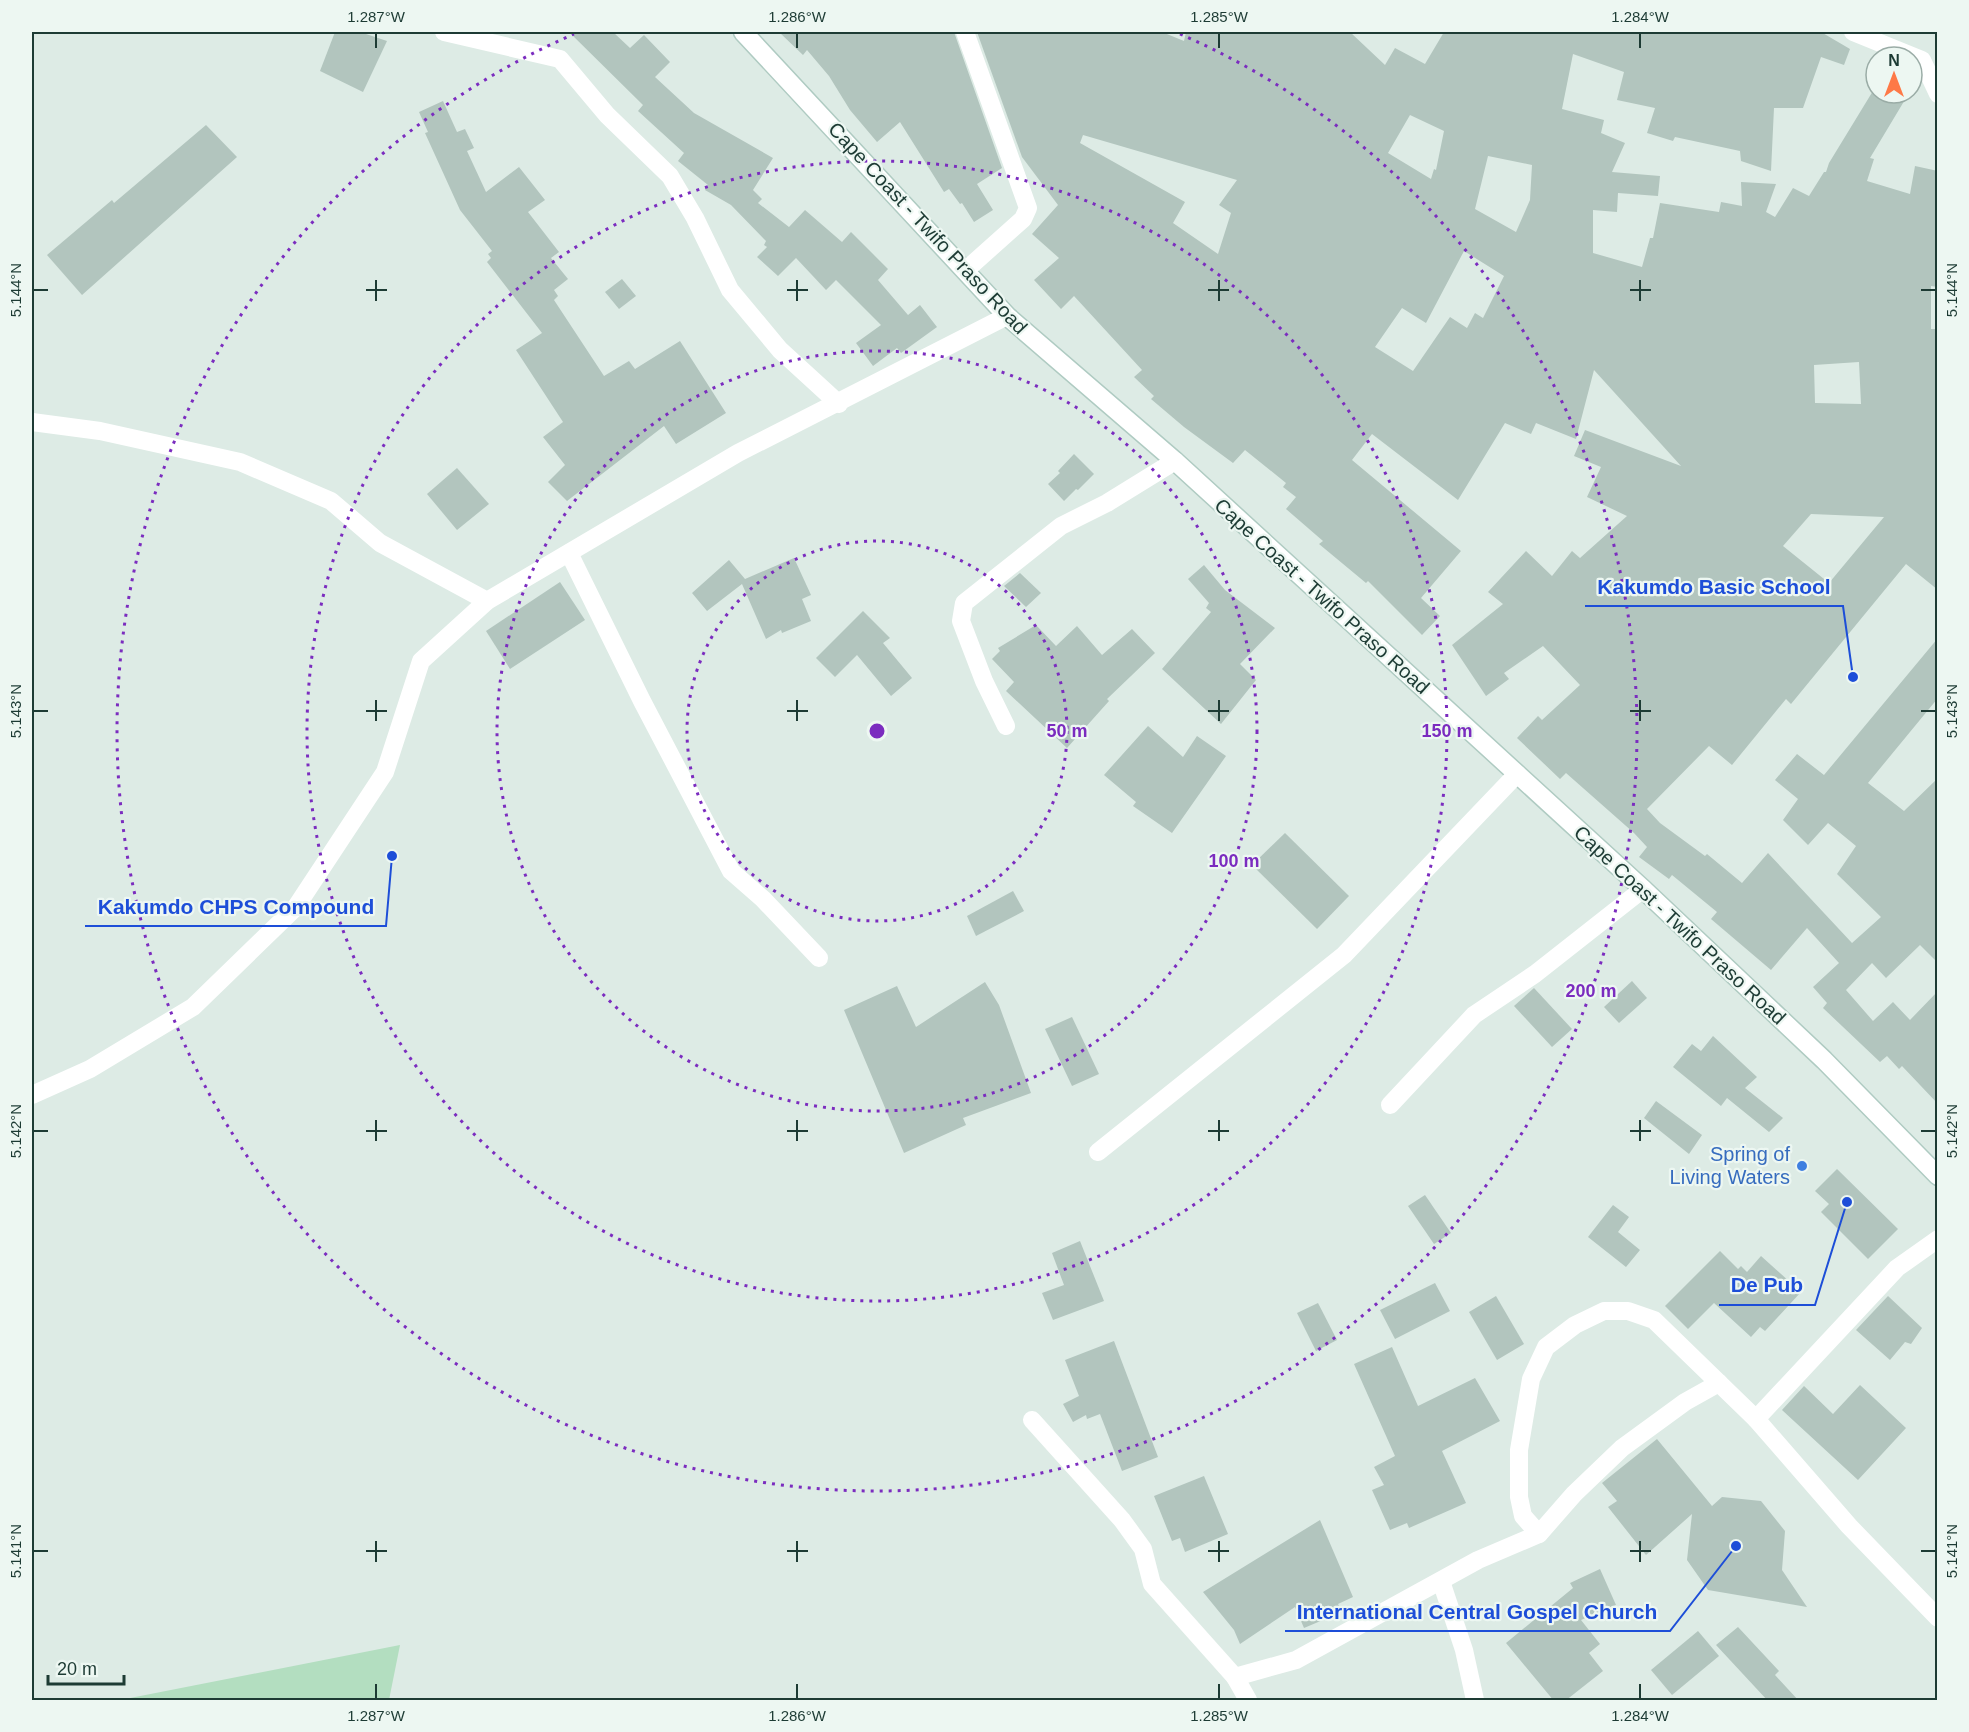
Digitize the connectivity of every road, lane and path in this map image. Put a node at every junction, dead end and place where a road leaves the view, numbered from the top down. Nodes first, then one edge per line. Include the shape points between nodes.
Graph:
1 (444, 32) edge
2 (743, 32) edge
3 (965, 32) edge
4 (1853, 32) edge
5 (1938, 94) edge
6 (967, 269) junction
7 (1007, 316) junction
8 (839, 404) junction
9 (32, 422) edge
10 (1175, 461) junction
11 (569, 553) junction
12 (487, 601) junction
13 (1006, 726) dead end
14 (1517, 774) junction
15 (1643, 889) junction
16 (819, 958) dead end
17 (32, 1095) edge
18 (1390, 1105) dead end
19 (1098, 1152) dead end
20 (1938, 1176) edge
21 (1938, 1239) edge
22 (1719, 1383) junction
23 (1756, 1419) junction
24 (1032, 1420) dead end
25 (1539, 1534) junction
26 (1441, 1581) junction
27 (1938, 1618) edge
28 (1235, 1677) junction
29 (1248, 1701) edge
30 (1475, 1701) edge

1 - 8 street via 560,59 607,115 670,176 730,290 780,350
2 - 6 street, Cape Coast - Twifo Praso Road
3 - 6 street via 1028,208 1023,219
4 - 5 street via 1923,60
6 - 7 street, Cape Coast - Twifo Praso Road
7 - 8 street
7 - 10 street, Cape Coast - Twifo Praso Road
8 - 11 street via 738,453
9 - 12 street via 100,431 240,462 331,501 380,543
10 - 13 street via 1061,526 964,603 961,621
10 - 14 street, Cape Coast - Twifo Praso Road
11 - 12 street
11 - 16 street via 731,871 763,898
12 - 17 street via 421,661 385,772 296,907 193,1007 90,1069
14 - 15 street, Cape Coast - Twifo Praso Road
14 - 19 street via 1344,955
15 - 18 street via 1535,974 1474,1015
15 - 20 street, Cape Coast - Twifo Praso Road via 1824,1060
21 - 23 street via 1897,1268
22 - 23 street
22 - 25 street via 1685,1402 1622,1448
22 - 25 street via 1654,1320 1628,1311 1604,1311 1575,1325 1546,1347 1532,1379 1519,1450 1523,1516
23 - 27 street via 1849,1526
24 - 28 street via 1122,1520 1143,1549 1152,1584
25 - 26 street
26 - 28 street via 1296,1660
26 - 30 street via 1464,1650
28 - 29 street

